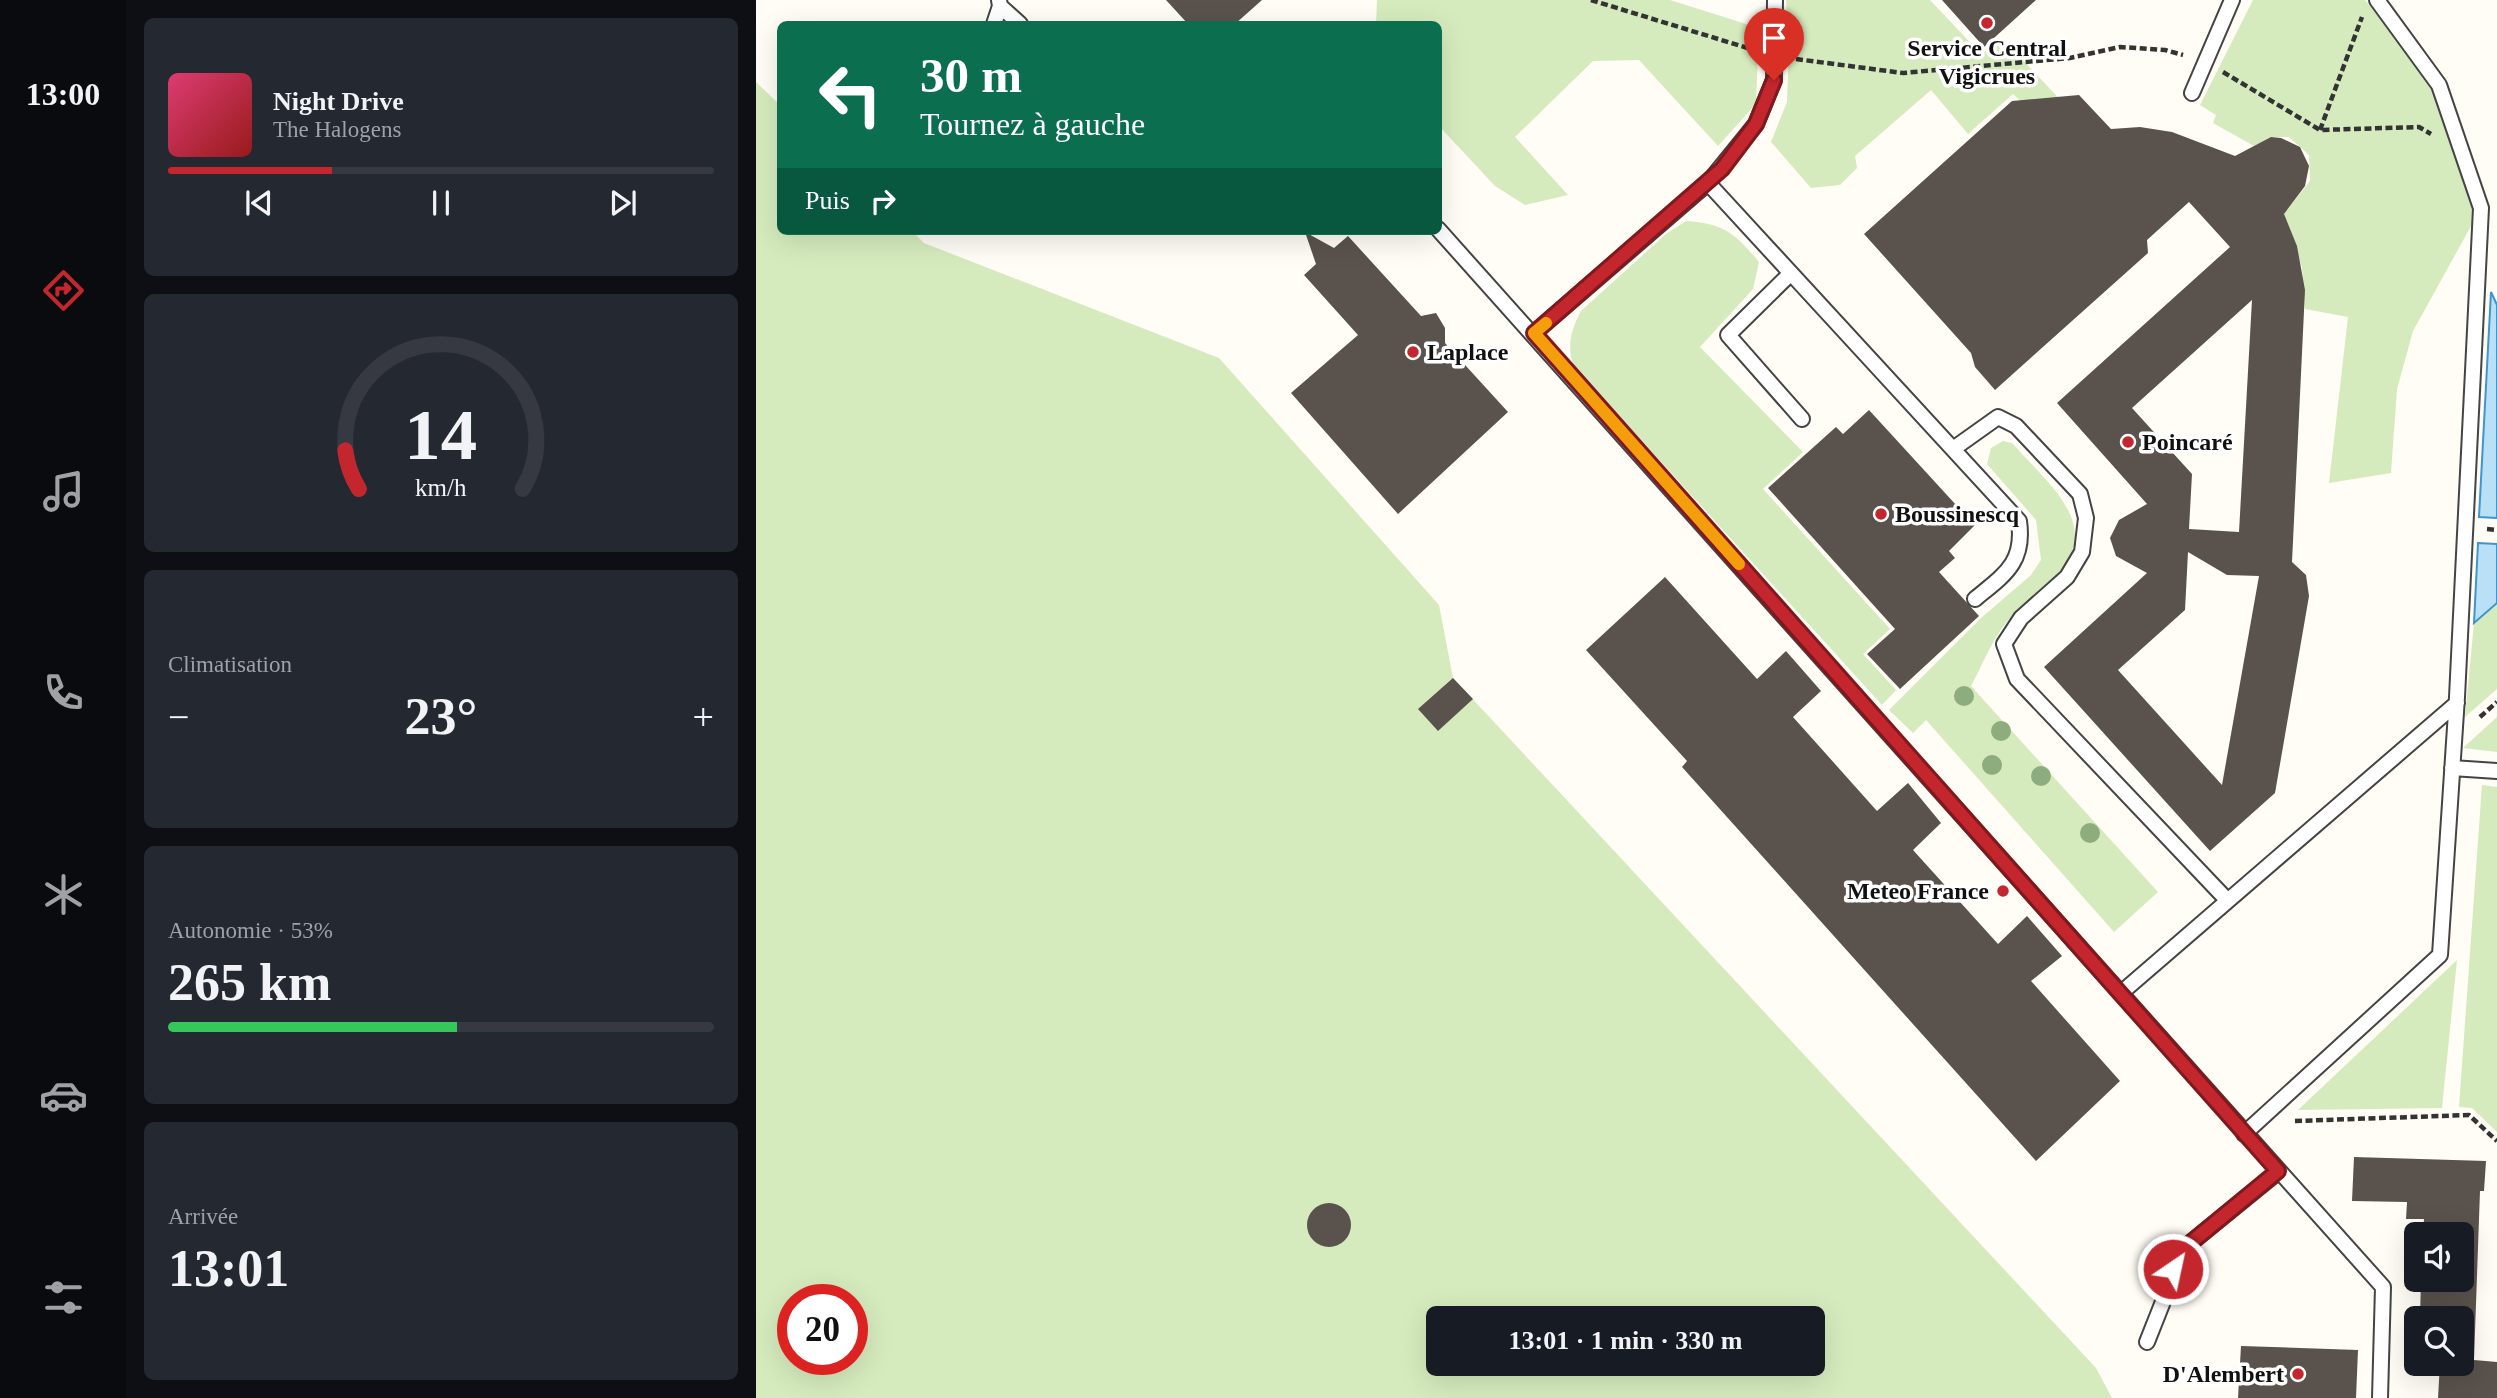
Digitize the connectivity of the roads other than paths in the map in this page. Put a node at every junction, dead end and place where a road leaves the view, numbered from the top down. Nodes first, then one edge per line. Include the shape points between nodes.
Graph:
1 (1776, 0) edge
2 (2232, 0) edge
3 (2377, 0) edge
4 (999, 3) edge
5 (995, 21) edge
6 (1017, 21) edge
7 (2192, 93) dead end
8 (1708, 183) junction
9 (1442, 233) edge
10 (1791, 274) junction
11 (1534, 333) junction
12 (1802, 419) dead end
13 (1952, 449) junction
14 (1975, 599) dead end
15 (2457, 703) junction
16 (2452, 768) junction
17 (2497, 771) edge
18 (2227, 900) junction
19 (2121, 993) junction
20 (2244, 1134) junction
21 (2278, 1171) junction
22 (2147, 1342) dead end
23 (2380, 1398) edge

1 - 8 lane via 1774,80 1756,124
2 - 7 lane
3 - 15 lane via 2439,85 2482,208
4 - 5 lane
4 - 6 lane
8 - 10 lane
8 - 11 lane
9 - 11 lane
10 - 12 lane via 1728,335
10 - 13 lane
11 - 19 lane
13 - 14 lane via 2019,521 2021,530 2011,569
13 - 18 lane via 1998,417 2016,426 2080,494 2086,518 2082,552 2067,577 2021,618 2004,644 2017,679
15 - 16 lane
15 - 18 lane
16 - 17 lane
16 - 20 lane via 2440,955
18 - 19 lane
19 - 20 lane
20 - 21 lane
21 - 22 lane via 2177,1254
21 - 23 lane via 2384,1287

